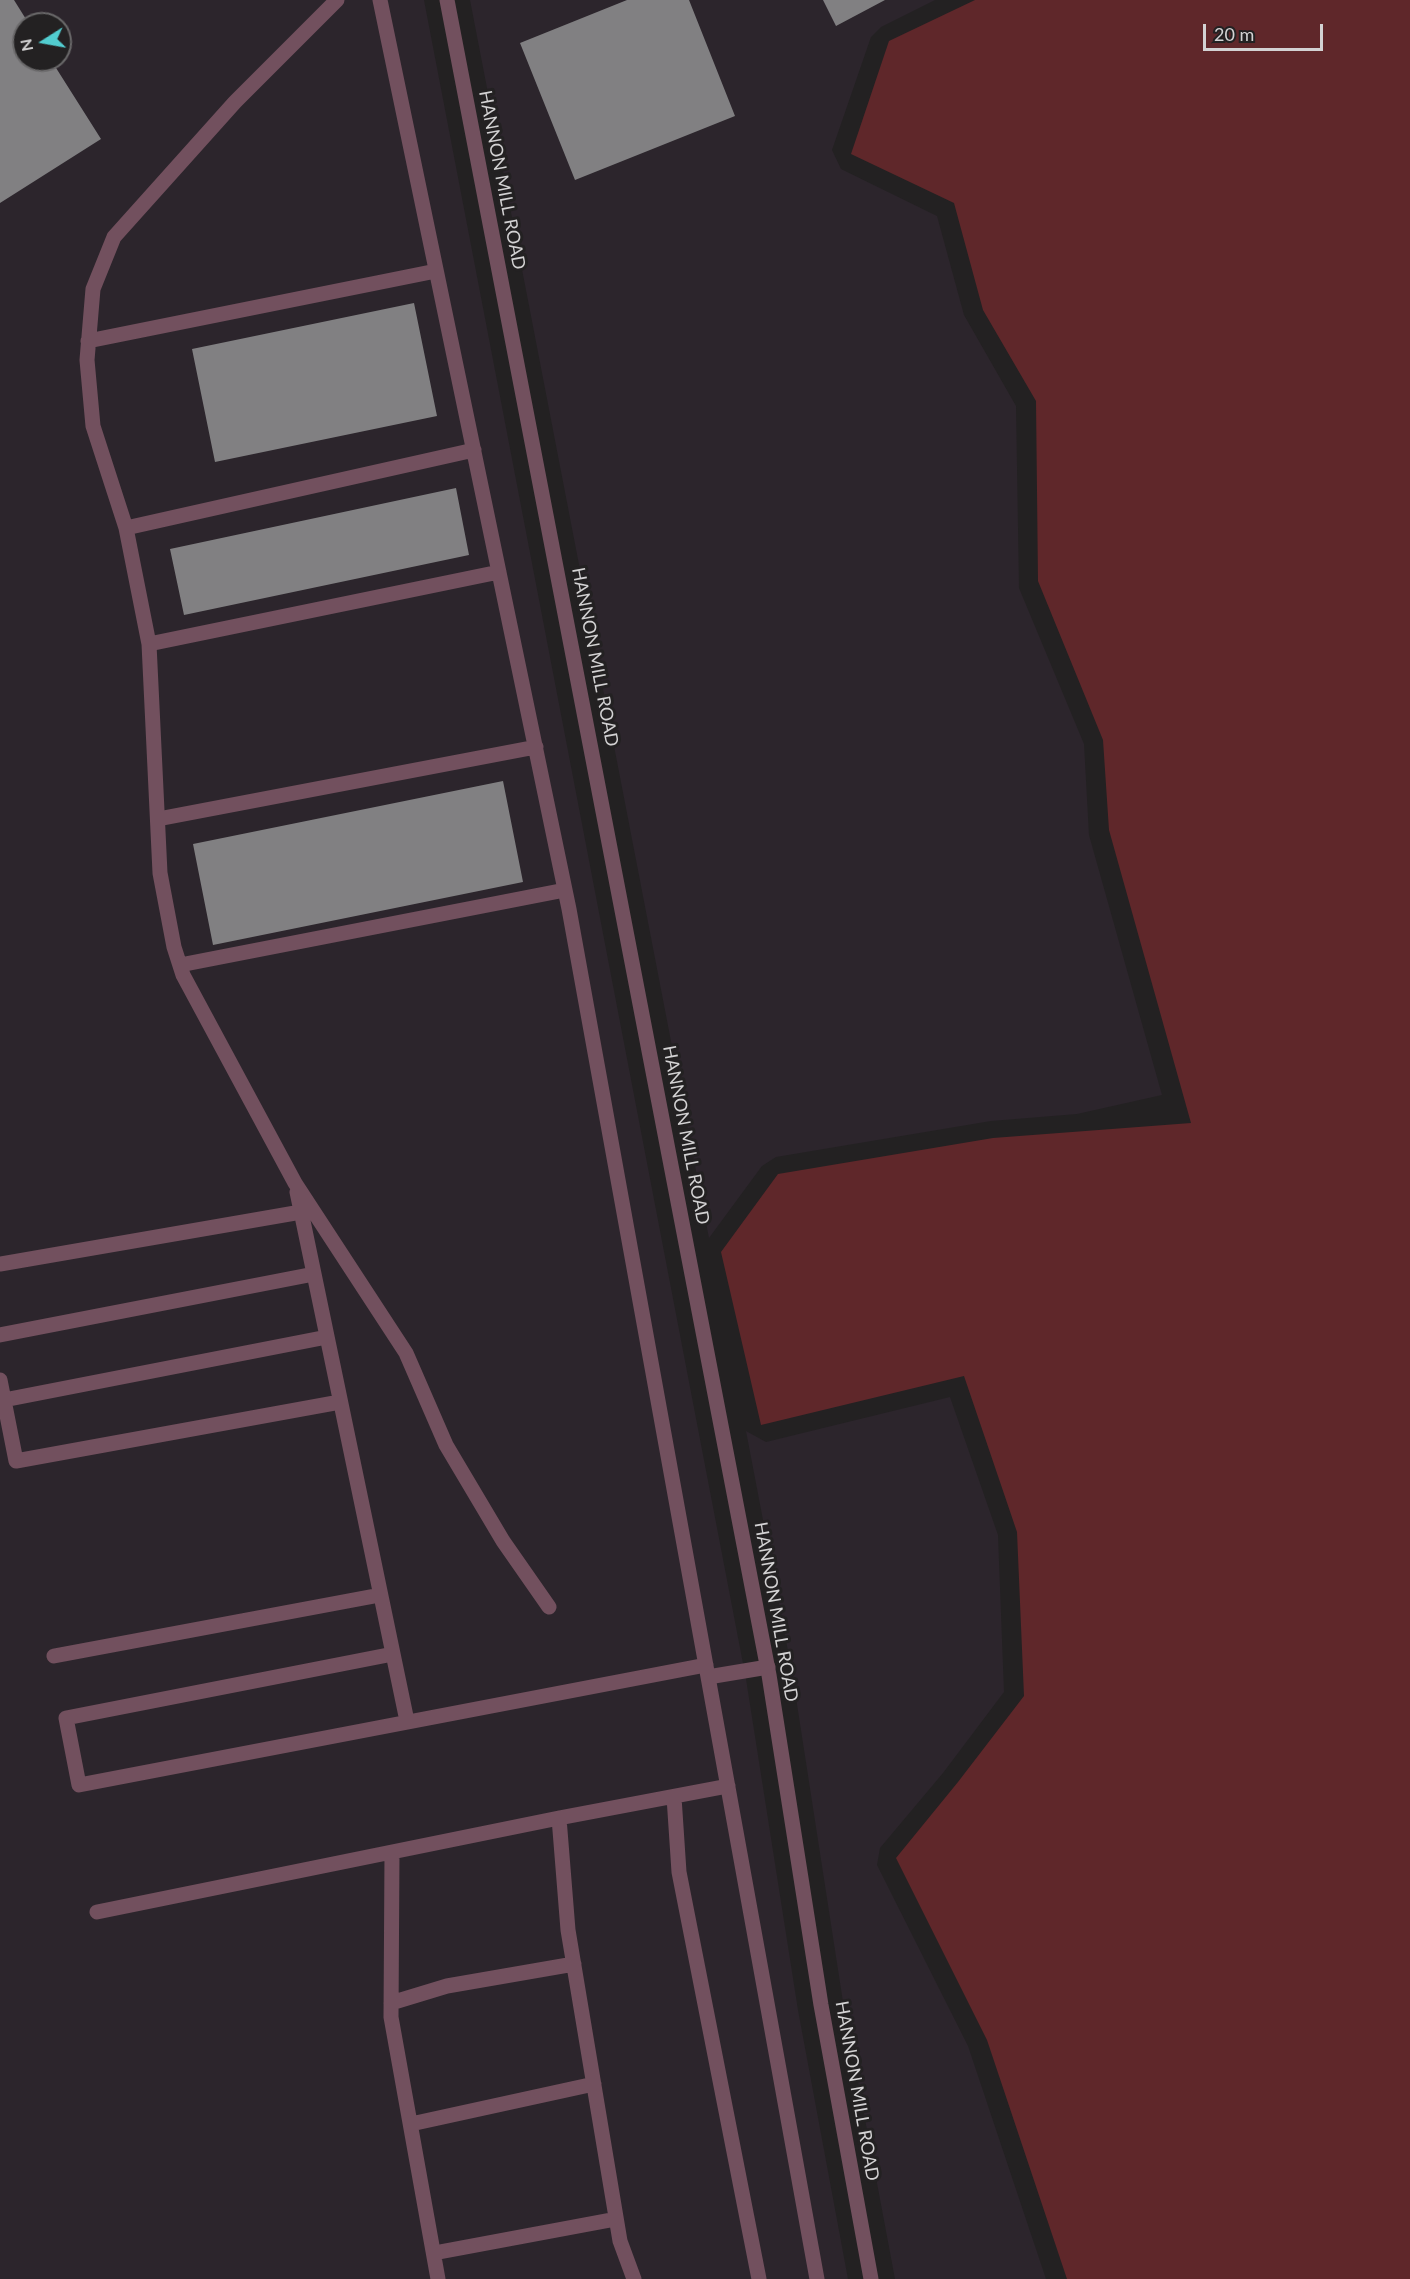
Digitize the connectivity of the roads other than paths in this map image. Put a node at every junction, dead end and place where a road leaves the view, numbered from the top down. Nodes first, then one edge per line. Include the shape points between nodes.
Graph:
1 (337, 0) edge
2 (380, 0) edge
3 (447, 0) edge
4 (436, 271) junction
5 (88, 341) junction
6 (474, 450) junction
7 (126, 528) junction
8 (499, 572) junction
9 (149, 644) junction
10 (536, 747) junction
11 (158, 819) junction
12 (565, 890) junction
13 (180, 965) junction
14 (295, 1183) junction
15 (301, 1212) junction
16 (0, 1264) edge
17 (314, 1274) junction
18 (0, 1335) edge
19 (327, 1336) junction
20 (0, 1380) edge
21 (4, 1400) junction
22 (340, 1402) junction
23 (380, 1595) junction
24 (549, 1607) dead end
25 (393, 1654) junction
26 (54, 1656) dead end
27 (768, 1667) junction
28 (707, 1671) junction
29 (407, 1721) junction
30 (728, 1786) junction
31 (674, 1797) junction
32 (559, 1818) junction
33 (392, 1853) junction
34 (97, 1912) dead end
35 (574, 1964) junction
36 (391, 2003) junction
37 (594, 2084) junction
38 (411, 2124) junction
39 (616, 2219) junction
40 (434, 2253) junction
41 (438, 2279) edge
42 (634, 2279) edge
43 (759, 2279) edge
44 (817, 2279) edge
45 (871, 2279) edge

1 - 5 street via 235,102 114,237 93,289
2 - 4 street
3 - 27 street, HANNON MILL ROAD
4 - 5 street
4 - 6 street
5 - 7 street via 93,426
6 - 7 street
6 - 8 street
7 - 9 street
8 - 9 street
8 - 10 street
9 - 11 street
10 - 11 street
10 - 12 street
11 - 13 street via 160,873
12 - 13 street
12 - 28 street
13 - 14 street
14 - 15 street
14 - 24 street via 405,1353 446,1445 503,1541
15 - 16 street
15 - 17 street
17 - 18 street
17 - 19 street
19 - 21 street
19 - 22 street
20 - 21 street
21 - 22 street via 16,1461
22 - 23 street
23 - 25 street
23 - 26 street
25 - 29 street
25 - 29 street via 66,1718 79,1785
27 - 28 street
27 - 45 street, HANNON MILL ROAD via 821,2005
28 - 29 street
28 - 30 street
30 - 31 street
30 - 44 street
31 - 32 street
31 - 43 street via 679,1872
32 - 33 street
32 - 35 street
33 - 34 street
33 - 36 street
35 - 36 street via 447,1986
35 - 37 street
36 - 38 street
37 - 38 street
37 - 39 street
38 - 40 street
39 - 40 street
39 - 42 street
40 - 41 street

